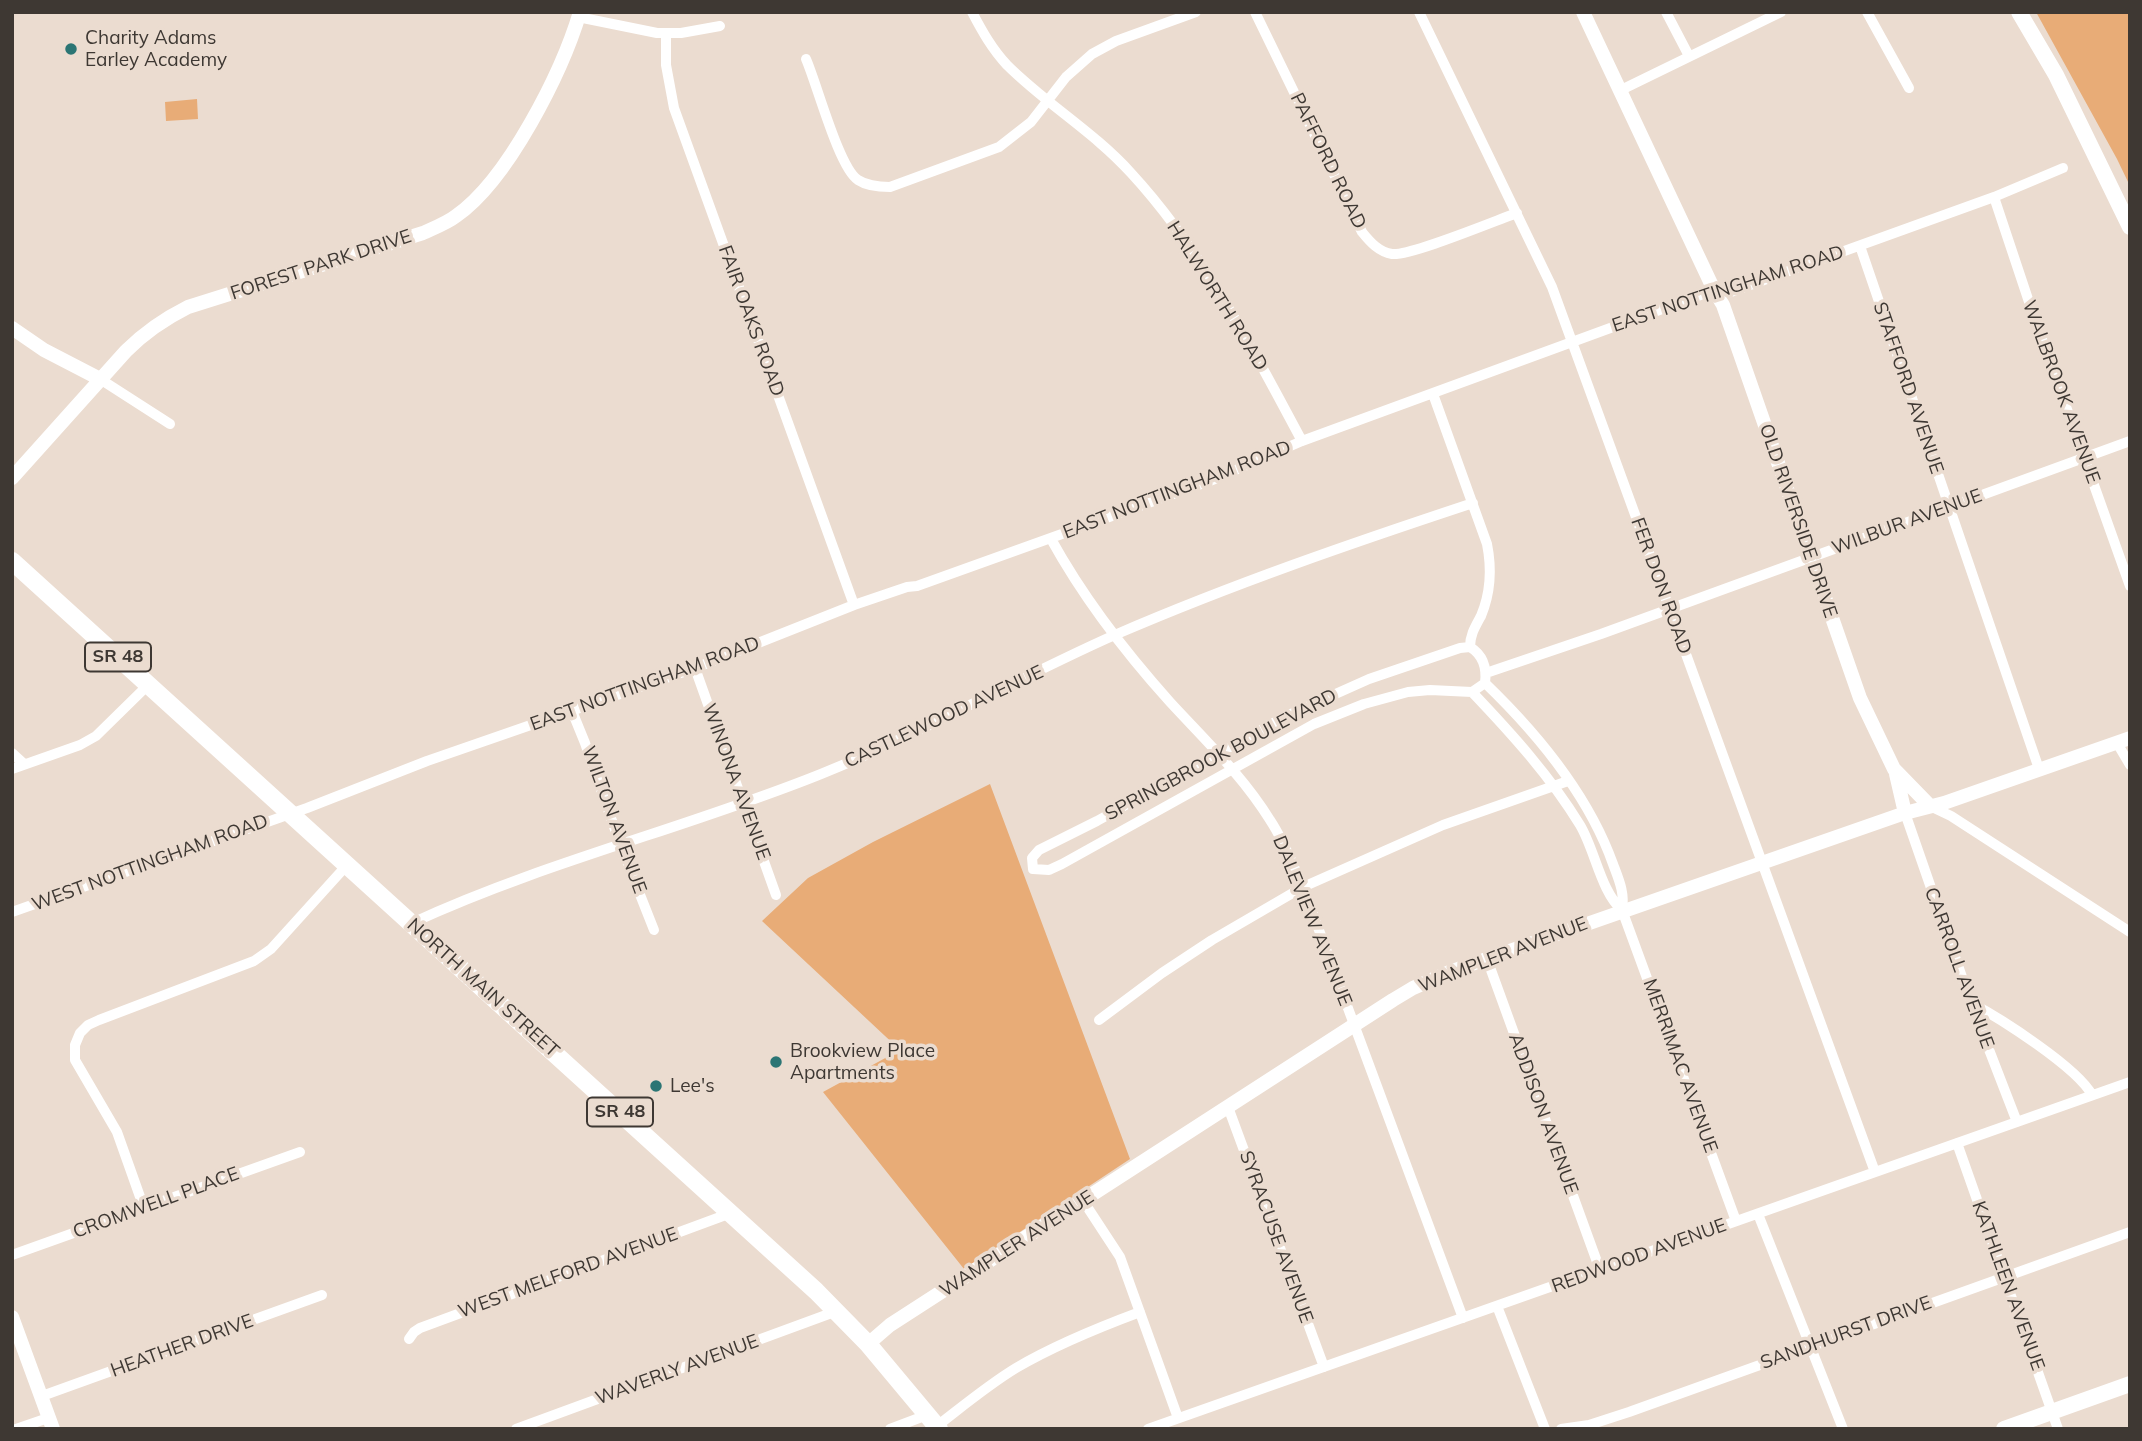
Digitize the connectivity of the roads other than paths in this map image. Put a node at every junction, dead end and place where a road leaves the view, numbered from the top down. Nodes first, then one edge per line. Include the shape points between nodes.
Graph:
1 (972, 12) edge
2 (1196, 12) edge
3 (1255, 12) edge
4 (1419, 12) edge
5 (1583, 12) edge
6 (1666, 12) edge
7 (1781, 12) edge
8 (1867, 12) edge
9 (2020, 12) edge
10 (579, 15) edge
11 (720, 26) dead end
12 (666, 34) junction
13 (1689, 56) junction
14 (806, 59) dead end
15 (1909, 88) dead end
16 (1621, 90) junction
17 (1049, 100) junction
18 (2063, 168) dead end
19 (1994, 197) junction
20 (1517, 213) junction
21 (2130, 227) edge
22 (1860, 246) junction
23 (1714, 290) junction
24 (12, 328) edge
25 (1572, 342) junction
26 (100, 379) junction
27 (1433, 394) junction
28 (170, 424) dead end
29 (1302, 441) junction
30 (2130, 442) edge
31 (2085, 458) junction
32 (12, 478) edge
33 (1473, 503) junction
34 (1949, 508) junction
35 (1051, 539) junction
36 (1810, 557) junction
37 (12, 561) edge
38 (2130, 586) edge
39 (853, 605) junction
40 (1670, 609) junction
41 (1115, 635) junction
42 (1470, 647) junction
43 (695, 668) junction
44 (1486, 678) junction
45 (148, 685) junction
46 (1472, 692) junction
47 (572, 711) junction
48 (2123, 741) edge
49 (12, 753) edge
50 (1217, 753) junction
51 (24, 764) junction
52 (2130, 765) edge
53 (12, 769) edge
54 (1231, 769) junction
55 (1894, 769) junction
56 (2039, 769) junction
57 (1568, 780) junction
58 (1555, 787) junction
59 (743, 804) junction
60 (1930, 806) junction
61 (289, 813) junction
62 (1905, 813) junction
63 (620, 844) junction
64 (1762, 863) junction
65 (347, 865) junction
66 (1303, 887) junction
67 (776, 895) dead end
68 (1622, 910) junction
69 (12, 912) edge
70 (412, 923) junction
71 (654, 930) dead end
72 (2130, 932) edge
73 (1486, 959) junction
74 (1971, 1003) junction
75 (1099, 1020) dead end
76 (1354, 1025) junction
77 (2130, 1082) edge
78 (2092, 1095) junction
79 (1228, 1107) junction
80 (2017, 1122) junction
81 (1957, 1143) junction
82 (299, 1152) dead end
83 (1875, 1172) junction
84 (1084, 1202) junction
85 (144, 1208) junction
86 (731, 1213) junction
87 (1758, 1214) junction
88 (1736, 1221) junction
89 (2130, 1232) edge
90 (12, 1255) edge
91 (1600, 1270) junction
92 (2005, 1276) junction
93 (322, 1295) dead end
94 (1497, 1306) junction
95 (837, 1311) junction
96 (1140, 1312) junction
97 (12, 1317) edge
98 (1463, 1318) junction
99 (409, 1339) dead end
100 (868, 1345) junction
101 (1810, 1345) junction
102 (1325, 1367) junction
103 (2130, 1384) edge
104 (42, 1396) junction
105 (2053, 1412) junction
106 (1178, 1418) junction
107 (50, 1423) edge
108 (934, 1423) edge
109 (16, 1429) edge
110 (516, 1429) edge
111 (890, 1429) edge
112 (1148, 1429) edge
113 (1545, 1429) edge
114 (1561, 1429) edge
115 (1843, 1429) edge
116 (2004, 1429) edge
117 (2058, 1429) edge

1 - 17 street, HALWORTH ROAD via 1007,65
2 - 17 street via 1102,48 1075,68
3 - 20 street, PAFFORD ROAD via 1362,232 1374,246 1405,253
4 - 20 street, FER DON ROAD
5 - 16 street, OLD RIVERSIDE DRIVE
6 - 13 street
7 - 13 street
8 - 15 street
9 - 21 main road
10 - 12 street
10 - 26 street, FOREST PARK DRIVE via 559,67 504,168 456,216 423,233 188,307 144,333
11 - 12 street
12 - 39 street, FAIR OAKS ROAD via 674,108
13 - 16 street
14 - 17 street via 845,164 852,175 880,187 897,186 999,146 1023,130
16 - 23 street, OLD RIVERSIDE DRIVE
17 - 29 street, HALWORTH ROAD via 1128,170 1185,239
18 - 19 street, EAST NOTTINGHAM ROAD
19 - 22 street, EAST NOTTINGHAM ROAD
19 - 31 street, WALBROOK AVENUE
20 - 25 street, FER DON ROAD
22 - 23 street, EAST NOTTINGHAM ROAD via 1728,293
22 - 34 street, STAFFORD AVENUE
23 - 25 street, EAST NOTTINGHAM ROAD
23 - 36 street, OLD RIVERSIDE DRIVE
24 - 26 street
25 - 27 street, EAST NOTTINGHAM ROAD
25 - 40 street, FER DON ROAD
26 - 28 street
26 - 32 street, FOREST PARK DRIVE
27 - 29 street, EAST NOTTINGHAM ROAD
27 - 33 street
29 - 35 street, EAST NOTTINGHAM ROAD via 1215,479
30 - 31 street, WILBUR AVENUE
31 - 34 street, WILBUR AVENUE
31 - 38 street, WALBROOK AVENUE
33 - 41 street, CASTLEWOOD AVENUE via 1296,562
33 - 42 street via 1487,544 1491,575
34 - 36 street, WILBUR AVENUE
34 - 56 street, STAFFORD AVENUE
35 - 39 street, EAST NOTTINGHAM ROAD
35 - 41 street, DALEVIEW AVENUE
36 - 40 street, WILBUR AVENUE
36 - 55 street, OLD RIVERSIDE DRIVE via 1860,698
37 - 45 main road, NORTH MAIN STREET / SR 48
39 - 43 street, EAST NOTTINGHAM ROAD
40 - 44 street, WILBUR AVENUE
40 - 64 street, FER DON ROAD
41 - 50 street, DALEVIEW AVENUE
41 - 59 street, CASTLEWOOD AVENUE via 874,752
42 - 44 street via 1479,653
42 - 50 street, SPRINGBROOK BOULEVARD via 1346,689
43 - 47 street, EAST NOTTINGHAM ROAD
43 - 59 street, WINONA AVENUE
44 - 46 street
44 - 57 street, MERRIMAC AVENUE
45 - 51 street via 96,736
45 - 61 main road, NORTH MAIN STREET / SR 48
46 - 54 street, SPRINGBROOK BOULEVARD via 1408,692 1364,704 1314,724
46 - 58 street, MERRIMAC AVENUE
47 - 61 street, EAST NOTTINGHAM ROAD
47 - 63 street, WILTON AVENUE
48 - 52 street
48 - 56 street, WAMPLER AVENUE
49 - 51 street
50 - 54 street, DALEVIEW AVENUE
50 - 54 street, SPRINGBROOK BOULEVARD via 1039,850 1032,858 1033,869 1049,870 1062,864
51 - 53 street
54 - 66 street, DALEVIEW AVENUE via 1272,823
55 - 60 street, OLD RIVERSIDE DRIVE
55 - 62 street
56 - 60 street, WAMPLER AVENUE
57 - 58 street
57 - 68 street, MERRIMAC AVENUE via 1603,836 1625,896
58 - 66 street via 1443,825
58 - 68 street, MERRIMAC AVENUE via 1588,840 1613,902
59 - 63 street, CASTLEWOOD AVENUE
59 - 67 street, WINONA AVENUE
60 - 62 street, WAMPLER AVENUE
60 - 72 street, OLD RIVERSIDE DRIVE
61 - 65 main road, NORTH MAIN STREET / SR 48
61 - 69 street, WEST NOTTINGHAM ROAD
62 - 64 street, WAMPLER AVENUE
62 - 74 street, CARROLL AVENUE
63 - 70 street, CASTLEWOOD AVENUE
63 - 71 street, WILTON AVENUE
64 - 68 street, WAMPLER AVENUE
64 - 83 street, FER DON ROAD
65 - 70 main road, NORTH MAIN STREET / SR 48
65 - 85 street via 271,949 254,961 99,1020 80,1033 75,1060 117,1132
66 - 75 street via 1212,940
66 - 76 street, DALEVIEW AVENUE
68 - 73 street, WAMPLER AVENUE
68 - 88 street, MERRIMAC AVENUE
70 - 86 main road, NORTH MAIN STREET / SR 48
73 - 76 street, WAMPLER AVENUE via 1413,988
73 - 91 street, ADDISON AVENUE
74 - 78 street via 2080,1077
74 - 80 street, CARROLL AVENUE
76 - 79 street, WAMPLER AVENUE
76 - 98 street, DALEVIEW AVENUE
77 - 78 street, REDWOOD AVENUE
78 - 80 street, REDWOOD AVENUE
79 - 84 street, WAMPLER AVENUE
79 - 102 street, SYRACUSE AVENUE
80 - 81 street, REDWOOD AVENUE
81 - 83 street, REDWOOD AVENUE
81 - 92 street, KATHLEEN AVENUE
82 - 85 street, CROMWELL PLACE
83 - 87 street, REDWOOD AVENUE
84 - 96 street via 1120,1256
84 - 100 street, WAMPLER AVENUE via 890,1325
85 - 90 street, CROMWELL PLACE
86 - 95 main road, NORTH MAIN STREET / SR 48
86 - 99 street, WEST MELFORD AVENUE via 421,1328
87 - 88 street, REDWOOD AVENUE
87 - 101 street
88 - 91 street, REDWOOD AVENUE
89 - 92 street, SANDHURST DRIVE
91 - 94 street, REDWOOD AVENUE
92 - 101 street, SANDHURST DRIVE
92 - 105 street, KATHLEEN AVENUE
93 - 104 street, HEATHER DRIVE
94 - 98 street, REDWOOD AVENUE
94 - 113 street
95 - 100 main road, NORTH MAIN STREET / SR 48
95 - 110 street, WAVERLY AVENUE
96 - 106 street
96 - 108 street via 1032,1359
97 - 104 street
98 - 102 street, REDWOOD AVENUE
100 - 108 main road, NORTH MAIN STREET / SR 48
101 - 114 street, SANDHURST DRIVE via 1599,1422
101 - 115 street
102 - 106 street, REDWOOD AVENUE
103 - 105 main road
104 - 107 street
105 - 116 main road
105 - 117 street, KATHLEEN AVENUE
106 - 112 street, REDWOOD AVENUE
107 - 109 street
108 - 111 street

